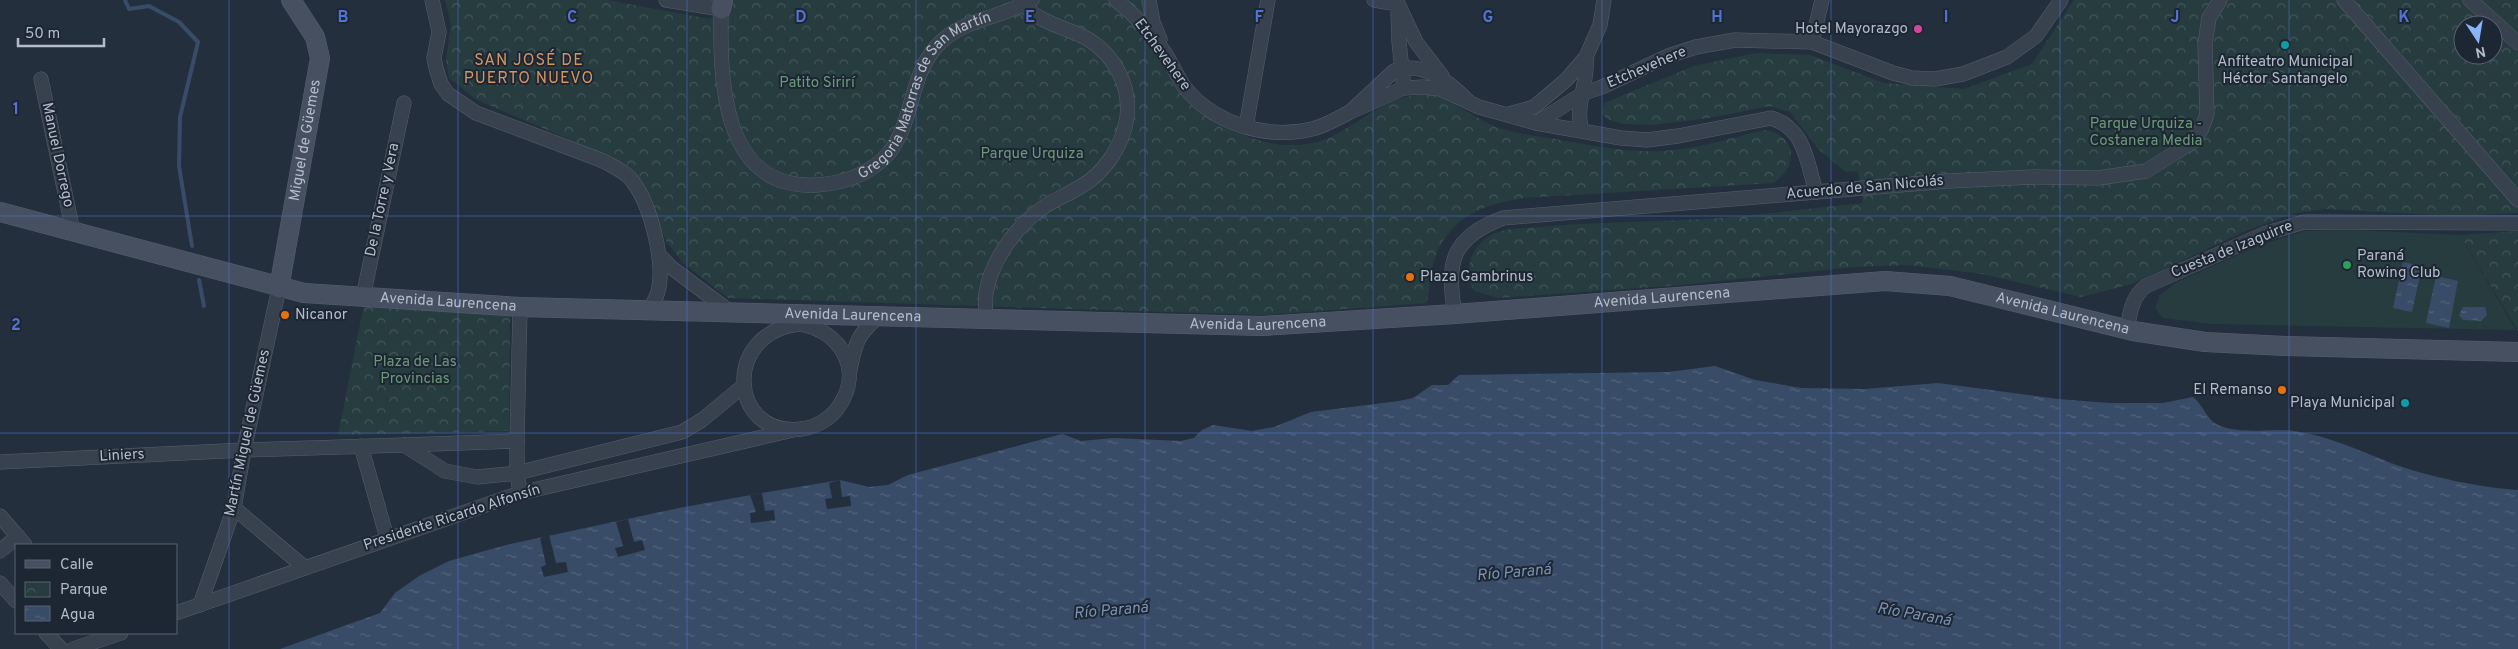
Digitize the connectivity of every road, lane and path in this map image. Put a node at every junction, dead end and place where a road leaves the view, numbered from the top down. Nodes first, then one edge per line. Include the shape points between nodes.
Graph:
1 (291, 0) edge
2 (432, 0) edge
3 (666, 0) edge
4 (1116, 0) edge
5 (1149, 0) edge
6 (1268, 0) edge
7 (1374, 0) edge
8 (1604, 0) edge
9 (1822, 0) edge
10 (2061, 0) edge
11 (2220, 0) edge
12 (2344, 0) edge
13 (2470, 0) edge
14 (1026, 2) edge
15 (1398, 2) edge
16 (722, 4) edge
17 (1812, 42) junction
18 (2518, 43) edge
19 (1165, 54) junction
20 (1586, 57) junction
21 (1403, 68) junction
22 (41, 79) dead end
23 (1448, 83) junction
24 (1404, 88) junction
25 (1584, 93) junction
26 (1468, 101) junction
27 (404, 102) dead end
28 (1350, 112) junction
29 (1506, 115) junction
30 (1536, 123) junction
31 (1246, 127) junction
32 (1582, 130) junction
33 (1816, 192) junction
34 (2518, 200) edge
35 (0, 212) edge
36 (2518, 223) edge
37 (73, 231) junction
38 (659, 255) junction
39 (279, 288) junction
40 (363, 297) junction
41 (520, 306) junction
42 (650, 309) junction
43 (728, 311) junction
44 (1455, 314) junction
45 (879, 316) junction
46 (985, 320) junction
47 (2127, 329) junction
48 (2518, 352) edge
49 (849, 375) junction
50 (742, 387) junction
51 (793, 430) junction
52 (517, 441) junction
53 (404, 445) junction
54 (361, 446) junction
55 (244, 450) junction
56 (0, 462) edge
57 (517, 473) junction
58 (520, 493) junction
59 (234, 508) junction
60 (0, 516) edge
61 (387, 538) junction
62 (22, 541) edge
63 (15, 544) edge
64 (0, 551) edge
65 (304, 567) junction
66 (0, 583) edge
67 (15, 600) edge
68 (200, 605) junction
69 (178, 612) edge
70 (47, 634) edge
71 (104, 635) edge
72 (61, 649) edge
73 (73, 649) edge

1 - 39 street, Miguel de Güemes via 315,37 320,58
2 - 38 street via 439,32 434,58 441,84 448,94 476,113 601,160 627,175 643,200
3 - 16 street
4 - 19 street, Etchevehere via 1144,27
5 - 19 street
6 - 31 street
7 - 15 street
8 - 20 street via 1600,25
9 - 17 street
10 - 17 street, Etchevehere via 2036,36 2007,56 1963,74 1912,78
11 - 33 street, Acuerdo de San Nicolás via 2209,18 2205,43 2206,114 2202,128 2194,141 2146,171 2098,178 1989,178
12 - 34 street
13 - 18 street
14 - 16 street, Gregoria Matorras de San Martín via 976,22 943,40 930,54 919,73 899,138 877,164 842,182 807,185 771,176 746,152 737,136 727,107 721,68
14 - 46 street, Gregoria Matorras de San Martín via 1050,22 1086,38 1113,62 1123,80 1127,117 1121,139 1098,175 1042,208 1011,239 989,285
15 - 21 street
15 - 23 street via 1416,42
17 - 25 street, Etchevehere via 1735,40 1696,47
19 - 31 street, Etchevehere via 1178,78 1199,103 1218,117
20 - 25 street
20 - 29 street via 1566,80 1534,107
21 - 23 street, Etchevehere via 1422,70
21 - 24 street
21 - 28 street, Etchevehere via 1394,71
22 - 37 street, Manuel Dorrego
23 - 26 street, Etchevehere
24 - 26 street, Etchevehere via 1440,89
24 - 28 street, Etchevehere
25 - 30 street, Etchevehere
25 - 32 street via 1579,109
26 - 29 street, Etchevehere
27 - 40 street, De la Torre y Vera
28 - 31 street, Etchevehere via 1312,129 1292,132
29 - 30 street
30 - 32 street
32 - 33 street via 1647,140 1771,118 1793,129
33 - 44 street, Acuerdo de San Nicolás via 1502,218 1466,237 1457,250 1451,269
35 - 37 street, Avenida Laurencena
36 - 47 street, Cuesta de Izaguirre via 2321,221 2294,224 2146,286 2135,298
37 - 39 street, Avenida Laurencena
38 - 42 street via 659,287
38 - 43 street
39 - 40 street, Avenida Laurencena via 304,294
39 - 55 street, Martín Miguel de Güemes
40 - 41 street, Avenida Laurencena
41 - 42 street, Avenida Laurencena
41 - 52 street
42 - 43 street, Avenida Laurencena
43 - 45 street, Avenida Laurencena
44 - 46 street, Avenida Laurencena via 1262,326
44 - 47 street, Avenida Laurencena via 1885,281 1918,282 1986,293
45 - 46 street, Avenida Laurencena
45 - 49 street, Presidente Ricardo Alfonsín via 857,340
47 - 48 street, Avenida Laurencena via 2170,338 2233,343
49 - 50 street via 839,346 828,334 815,326 786,325 759,341 746,366
49 - 51 street, Presidente Ricardo Alfonsín via 847,390 839,407 827,419 811,428
50 - 51 street, Presidente Ricardo Alfonsín via 753,410 764,420
50 - 57 street, Presidente Ricardo Alfonsín via 682,432
51 - 58 street, Presidente Ricardo Alfonsín
52 - 53 street
52 - 57 street
53 - 54 street
53 - 57 street, Presidente Ricardo Alfonsín via 430,464 462,476
54 - 55 street
54 - 61 street
55 - 56 street, Liniers
55 - 59 street, Martín Miguel de Güemes
57 - 58 street
58 - 61 street, Presidente Ricardo Alfonsín
59 - 65 street
59 - 68 street, Martín Miguel de Güemes
60 - 62 street
61 - 65 street, Presidente Ricardo Alfonsín
63 - 64 street
65 - 68 street, Presidente Ricardo Alfonsín
66 - 67 street
68 - 69 street, Presidente Ricardo Alfonsín
70 - 72 street
71 - 73 street

